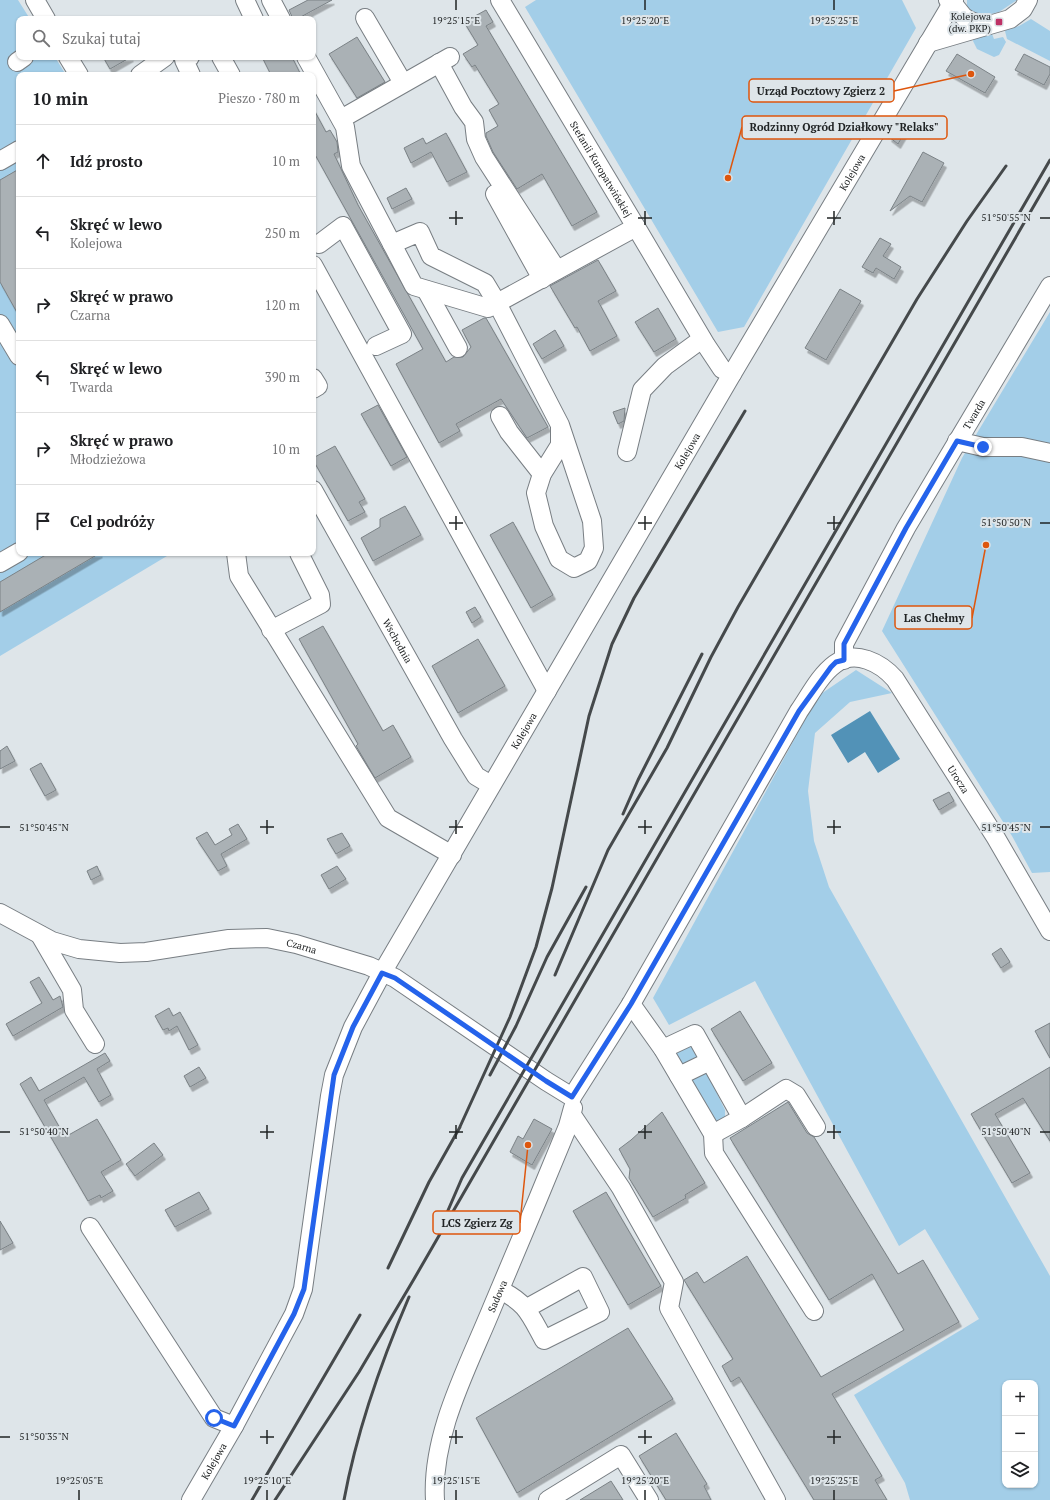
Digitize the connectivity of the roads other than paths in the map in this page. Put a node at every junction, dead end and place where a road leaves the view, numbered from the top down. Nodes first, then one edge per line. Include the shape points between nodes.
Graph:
1 (35, 0) edge
2 (245, 0) edge
3 (271, 0) edge
4 (500, 0) edge
5 (1028, 0) edge
6 (951, 1) edge
7 (44, 16) edge
8 (253, 16) edge
9 (279, 16) edge
10 (365, 18) dead end
11 (986, 25) junction
12 (928, 43) junction
13 (70, 60) edge
14 (161, 60) edge
15 (184, 60) edge
16 (223, 60) edge
17 (308, 60) edge
18 (77, 72) edge
19 (144, 72) edge
20 (190, 72) edge
21 (229, 72) edge
22 (314, 72) edge
23 (316, 75) edge
24 (404, 83) junction
25 (341, 119) junction
26 (16, 152) edge
27 (0, 161) edge
28 (636, 226) junction
29 (318, 244) dead end
30 (392, 244) junction
31 (316, 270) edge
32 (549, 274) junction
33 (1050, 286) edge
34 (426, 290) junction
35 (498, 303) junction
36 (0, 324) edge
37 (702, 339) junction
38 (376, 346) dead end
39 (458, 348) dead end
40 (16, 351) edge
41 (732, 374) junction
42 (500, 416) dead end
43 (957, 441) junction
44 (563, 444) junction
45 (627, 452) dead end
46 (1050, 453) edge
47 (542, 474) junction
48 (316, 495) edge
49 (16, 554) edge
50 (236, 556) edge
51 (300, 556) edge
52 (0, 563) edge
53 (271, 630) junction
54 (844, 660) junction
55 (547, 691) junction
56 (491, 785) junction
57 (452, 855) junction
58 (0, 913) edge
59 (1050, 931) edge
60 (40, 935) junction
61 (382, 973) junction
62 (631, 1004) junction
63 (95, 1044) dead end
64 (663, 1049) junction
65 (710, 1061) junction
66 (679, 1076) junction
67 (572, 1097) junction
68 (572, 1115) junction
69 (742, 1118) junction
70 (816, 1127) dead end
71 (713, 1134) junction
72 (90, 1227) dead end
73 (500, 1290) junction
74 (527, 1308) dead end
75 (814, 1311) dead end
76 (234, 1426) junction
77 (191, 1500) edge
78 (435, 1500) edge
79 (548, 1500) edge
80 (649, 1500) edge
81 (776, 1500) edge

1 - 7 street
2 - 8 street
3 - 9 street
4 - 28 street, Stefanii Kuropatwińskiej
5 - 11 street via 1017,15
6 - 11 street via 964,17
6 - 12 street, Kolejowa
10 - 24 street
11 - 12 street
12 - 41 street, Kolejowa
13 - 18 street
14 - 19 street
15 - 20 street
16 - 21 street
17 - 22 street
23 - 25 street
24 - 25 street
24 - 32 street via 445,60 463,106 474,122 476,138 493,190
25 - 30 street via 345,127 351,166
26 - 27 street
28 - 32 street
28 - 37 street, Stefanii Kuropatwińskiej
29 - 38 street via 343,226 402,334
30 - 34 street via 414,286
30 - 35 street via 420,232 431,256 485,283
31 - 55 street
32 - 35 street
33 - 43 street, Twarda
34 - 35 street via 488,308
34 - 39 street
35 - 44 street via 560,425
36 - 40 street
37 - 41 street, Stefanii Kuropatwińskiej via 722,369
37 - 45 street via 665,366 642,390
41 - 55 street, Kolejowa
42 - 47 street via 509,432
43 - 46 street via 983,447 1022,447
43 - 54 street, Twarda via 906,528 844,644
44 - 47 street
44 - 47 street via 592,521 594,548 588,561 574,568 559,559 544,526 536,493
48 - 56 street, Wschodnia via 453,739 476,776
49 - 52 street
50 - 53 street via 239,576
51 - 53 street via 320,595 321,604
53 - 57 street via 388,818
54 - 59 street, Urocza via 855,658 871,661 886,668 895,679 996,838
54 - 62 street via 836,662 831,667 799,711
55 - 56 street, Kolejowa
56 - 57 street, Kolejowa
57 - 61 street, Kolejowa
58 - 60 street, Czarna
60 - 61 street, Czarna via 79,949 120,953 163,951 229,939 273,939 369,966
60 - 63 street via 72,990 74,1010
61 - 67 street, Czarna via 395,978
61 - 76 street, Kolejowa via 353,1027 334,1075 304,1289 294,1314
62 - 64 street
62 - 67 street
64 - 65 street via 695,1034
64 - 66 street
65 - 66 street
65 - 69 street
66 - 71 street
67 - 68 street, Sadowa
68 - 73 street, Sadowa
68 - 81 street via 621,1188 674,1282 669,1308
69 - 70 street via 786,1089 796,1095
69 - 71 street
71 - 75 street via 714,1153
72 - 76 street via 214,1418
73 - 74 street via 519,1300
73 - 78 street, Sadowa via 444,1429 436,1462
76 - 77 street, Kolejowa
79 - 80 street via 621,1455

